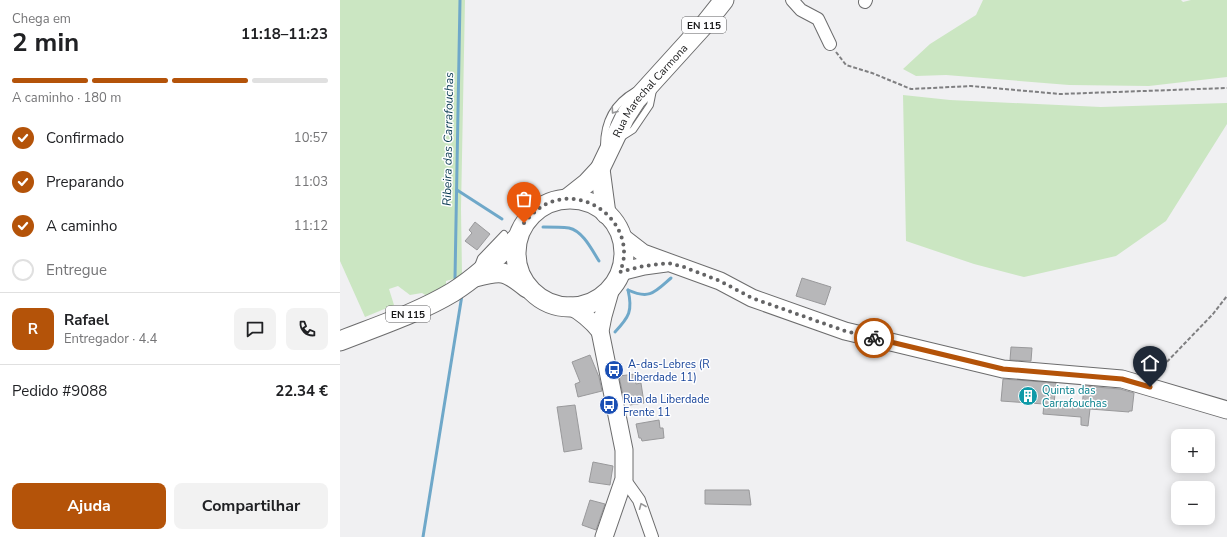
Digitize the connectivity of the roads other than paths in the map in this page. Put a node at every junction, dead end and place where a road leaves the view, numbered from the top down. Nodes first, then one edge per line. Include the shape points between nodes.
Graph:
1 (724, 0) edge
2 (792, 0) edge
3 (830, 44) road end
4 (605, 157) junction
5 (568, 198) junction
6 (606, 214) junction
7 (510, 236) junction
8 (621, 236) junction
9 (668, 263) junction
10 (472, 278) junction
11 (616, 280) junction
12 (528, 288) junction
13 (570, 306) junction
14 (600, 331) junction
15 (340, 340) edge
16 (1227, 410) edge
17 (624, 479) junction
18 (604, 537) edge
19 (652, 537) edge

1 - 4 main road, Rua Marechal Carmona / EN 115 via 636,100 625,116
2 - 3 street via 801,10 818,19
4 - 5 main road, Rua Marechal Carmona / EN 115 via 587,183
4 - 6 main road, EN 115
5 - 6 main road, EN 115 via 601,208
5 - 7 main road, EN 115 via 551,202 536,210
6 - 8 main road, EN 115 via 613,220
7 - 10 main road, EN 115
7 - 12 main road, EN 115 via 519,272
8 - 9 street via 643,253
8 - 11 main road, EN 115 via 624,254
9 - 11 street via 644,266
9 - 16 street via 720,281 752,298 845,331 1003,369 1122,379
10 - 12 main road, EN 115 via 502,272
10 - 15 main road, EN 115 via 432,304
11 - 13 main road, EN 115 via 597,300
11 - 14 street
12 - 13 main road, EN 115 via 543,300 560,306
13 - 14 street via 582,312
14 - 17 street via 624,450
17 - 18 street
19 -> 17 street via 639,500

